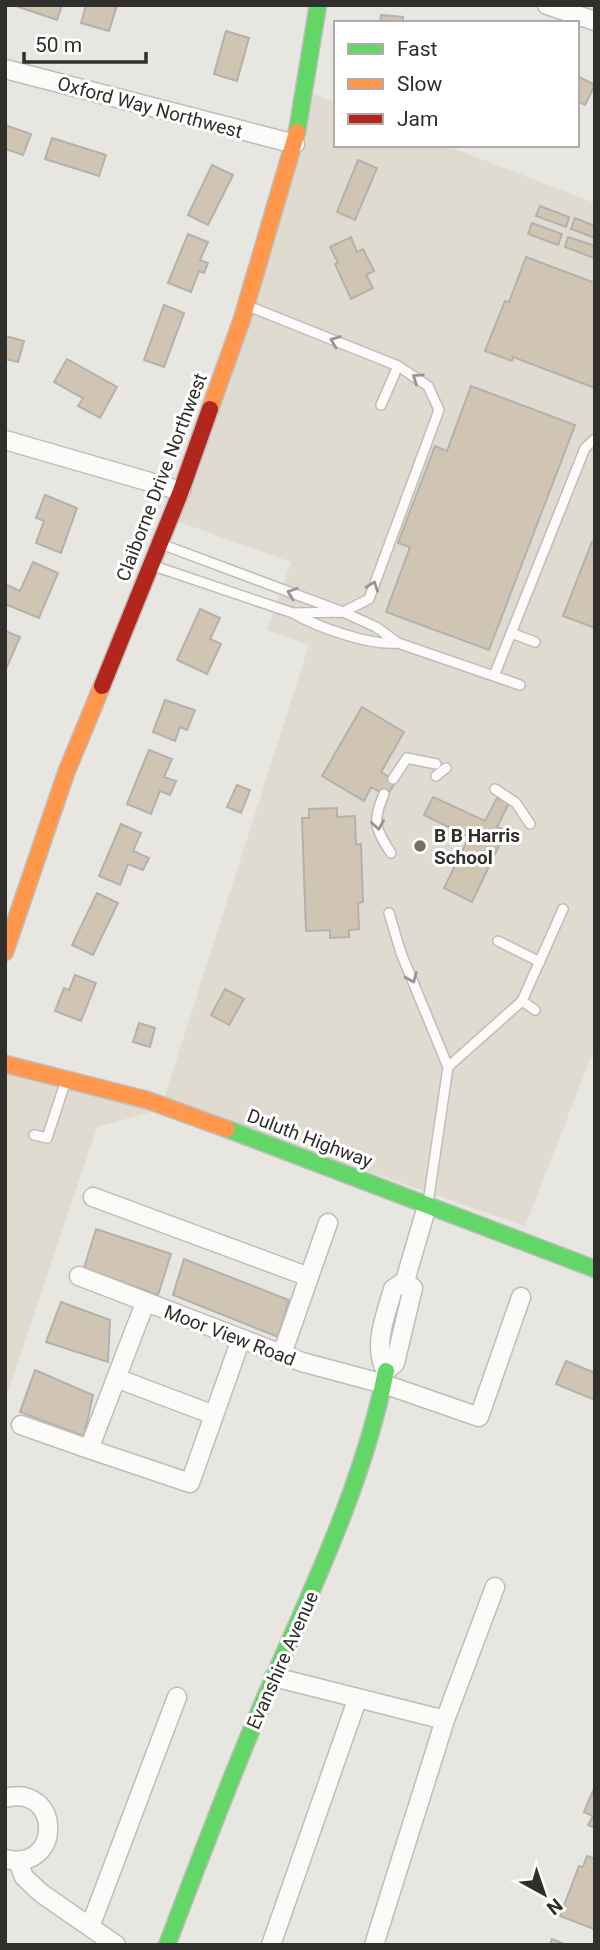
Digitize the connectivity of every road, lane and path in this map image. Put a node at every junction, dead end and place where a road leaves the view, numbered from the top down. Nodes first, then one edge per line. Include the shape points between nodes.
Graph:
1 (318, 5) edge
2 (547, 5) edge
3 (595, 22) edge
4 (5, 69) edge
5 (295, 144) junction
6 (246, 305) junction
7 (398, 366) junction
8 (381, 405) dead end
9 (595, 439) edge
10 (5, 440) edge
11 (181, 491) junction
12 (159, 544) junction
13 (150, 565) junction
14 (343, 612) junction
15 (293, 613) junction
16 (511, 633) junction
17 (535, 642) dead end
18 (398, 643) junction
19 (494, 676) junction
20 (520, 685) dead end
21 (436, 764) dead end
22 (446, 768) dead end
23 (436, 776) dead end
24 (393, 779) dead end
25 (495, 789) dead end
26 (384, 794) dead end
27 (530, 824) dead end
28 (391, 853) dead end
29 (561, 913) dead end
30 (389, 914) dead end
31 (498, 941) dead end
32 (5, 952) edge
33 (540, 962) junction
34 (522, 1001) junction
35 (536, 1010) dead end
36 (5, 1064) edge
37 (448, 1067) junction
38 (67, 1078) junction
39 (34, 1135) dead end
40 (93, 1197) dead end
41 (427, 1206) junction
42 (327, 1223) dead end
43 (595, 1269) edge
44 (79, 1276) dead end
45 (309, 1277) junction
46 (405, 1281) junction
47 (521, 1297) dead end
48 (145, 1303) junction
49 (386, 1317) junction
50 (405, 1321) junction
51 (241, 1339) junction
52 (282, 1354) junction
53 (116, 1378) junction
54 (385, 1378) junction
55 (214, 1415) junction
56 (21, 1425) dead end
57 (89, 1449) junction
58 (495, 1587) dead end
59 (274, 1677) junction
60 (177, 1697) dead end
61 (357, 1700) junction
62 (445, 1720) junction
63 (5, 1798) edge
64 (12, 1860) edge
65 (90, 1927) junction
66 (116, 1945) edge
67 (167, 1945) edge
68 (271, 1945) edge
69 (374, 1945) edge

1 - 5 street, Claiborne Drive Northwest
2 - 3 street
4 - 5 street, Oxford Way Northwest
5 - 6 street, Claiborne Drive Northwest
7 -> 6 lane
6 - 11 street, Claiborne Drive Northwest
7 - 8 lane
14 -> 7 lane via 369,599 439,410 428,386
9 - 16 lane via 585,448
10 - 11 street
11 - 12 street, Claiborne Drive Northwest
12 - 13 street, Claiborne Drive Northwest
14 -> 12 lane
13 - 15 lane
13 - 32 street, Claiborne Drive Northwest via 66,773
14 - 15 lane
14 - 18 lane
15 - 18 lane via 312,624 385,644
16 - 17 lane
16 - 19 lane
18 - 19 lane
19 - 20 lane
21 - 24 lane via 407,758
22 - 23 lane
25 - 27 lane via 516,803
26 -> 28 lane via 375,814 378,834
29 - 33 lane
30 -> 37 lane
31 - 33 lane
33 - 34 lane
34 - 35 lane
34 - 37 lane
36 - 38 street, Duluth Highway
37 - 41 lane
38 - 39 lane via 47,1138
38 - 41 street, Duluth Highway via 147,1100
40 - 45 street
41 - 43 street, Duluth Highway
41 - 46 street, Evanshire Avenue
42 - 45 street
44 - 48 street, Moor View Road
45 - 52 street
46 - 49 street, Evanshire Avenue via 393,1289
46 - 50 street, Evanshire Avenue via 413,1288
47 - 54 street, Moor View Road via 480,1417
48 - 51 street, Moor View Road
48 - 53 street
49 - 50 street
49 - 54 street, Evanshire Avenue via 379,1359
50 - 54 street, Evanshire Avenue via 395,1363
51 - 52 street, Moor View Road
51 - 55 street
52 - 54 street, Moor View Road
53 - 55 street
53 - 57 street
54 - 59 street, Evanshire Avenue via 371,1443
55 - 57 street via 190,1483
56 - 57 street
58 - 62 street
59 - 61 street
59 - 67 street, Evanshire Avenue
60 - 65 street
61 - 62 street
61 - 68 street
62 - 69 street
63 - 64 street via 30,1798 39,1804 49,1823 45,1844 29,1859
64 - 65 street via 41,1893
65 - 66 street

